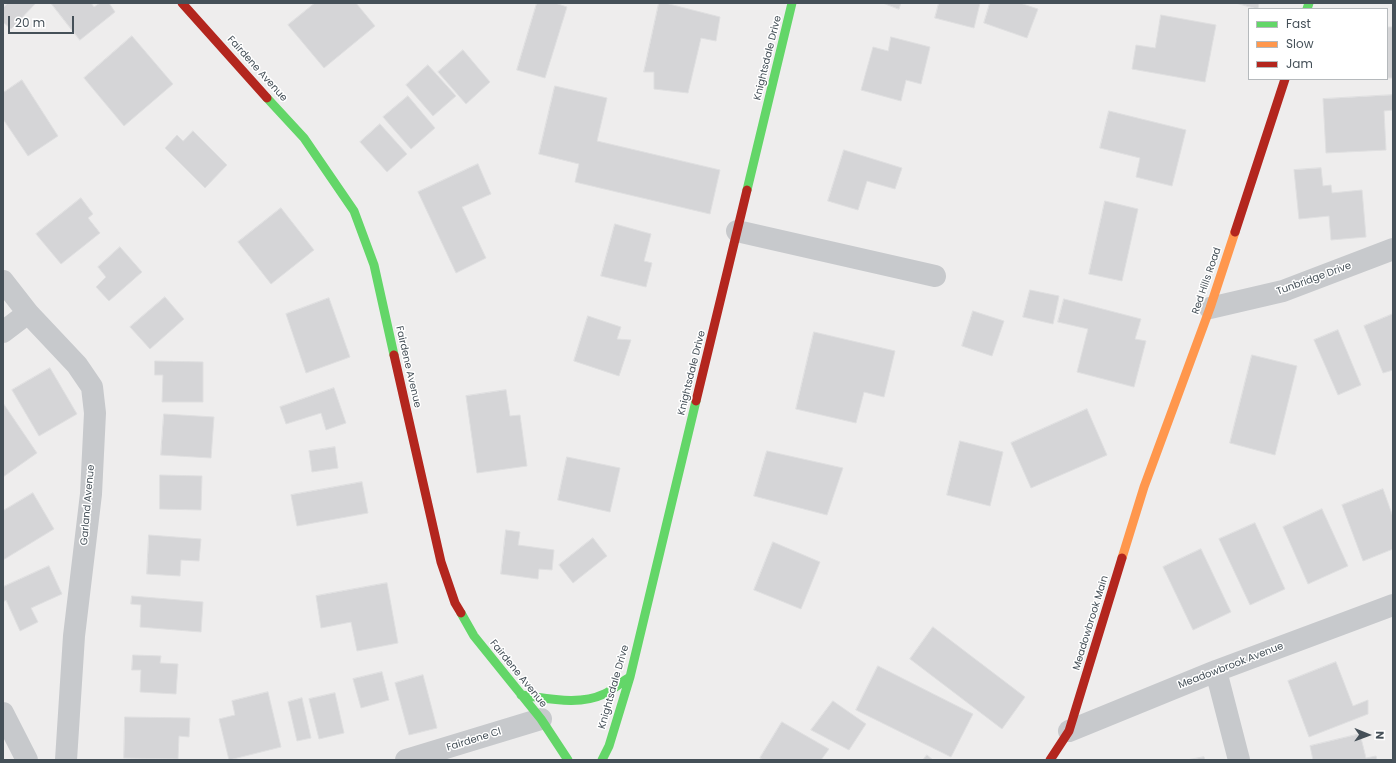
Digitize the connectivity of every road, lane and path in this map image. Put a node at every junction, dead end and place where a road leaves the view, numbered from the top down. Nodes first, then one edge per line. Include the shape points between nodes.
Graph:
1 (182, 3) edge
2 (792, 3) edge
3 (1285, 80) edge
4 (737, 231) junction
5 (1393, 249) edge
6 (935, 276) dead end
7 (3, 282) edge
8 (1210, 308) junction
9 (28, 313) junction
10 (3, 332) edge
11 (1144, 487) joint
12 (1393, 605) edge
13 (1216, 671) junction
14 (630, 676) junction
15 (521, 695) junction
16 (3, 713) edge
17 (541, 719) junction
18 (1069, 731) junction
19 (27, 760) edge
20 (66, 760) edge
21 (406, 760) edge
22 (568, 760) edge
23 (602, 760) edge
24 (1050, 760) edge
25 (1239, 760) edge

1 - 15 street, Fairdene Avenue via 304,138 354,210 374,265 441,562 456,603 474,636
2 - 4 street, Knightsdale Drive
3 - 8 street, Red Hills Road
4 - 6 street
4 - 14 street, Knightsdale Drive
5 - 8 street, Tunbridge Drive via 1284,291
7 - 9 street, Garland Avenue
8 - 11 street, Red Hills Road
9 - 10 street
9 - 20 street, Garland Avenue via 78,365 92,387 95,413 91,494 74,636
11 - 18 street, Meadowbrook Main
12 - 13 street, Meadowbrook Avenue
13 - 18 street, Meadowbrook Avenue
13 - 25 street
14 - 15 street via 604,694 586,698 561,699
14 - 23 street, Knightsdale Drive
15 - 17 street, Fairdene Avenue
16 - 19 street
17 - 21 street, Fairdene Cl
17 - 22 street, Fairdene Avenue
18 - 24 street, Meadowbrook Main

